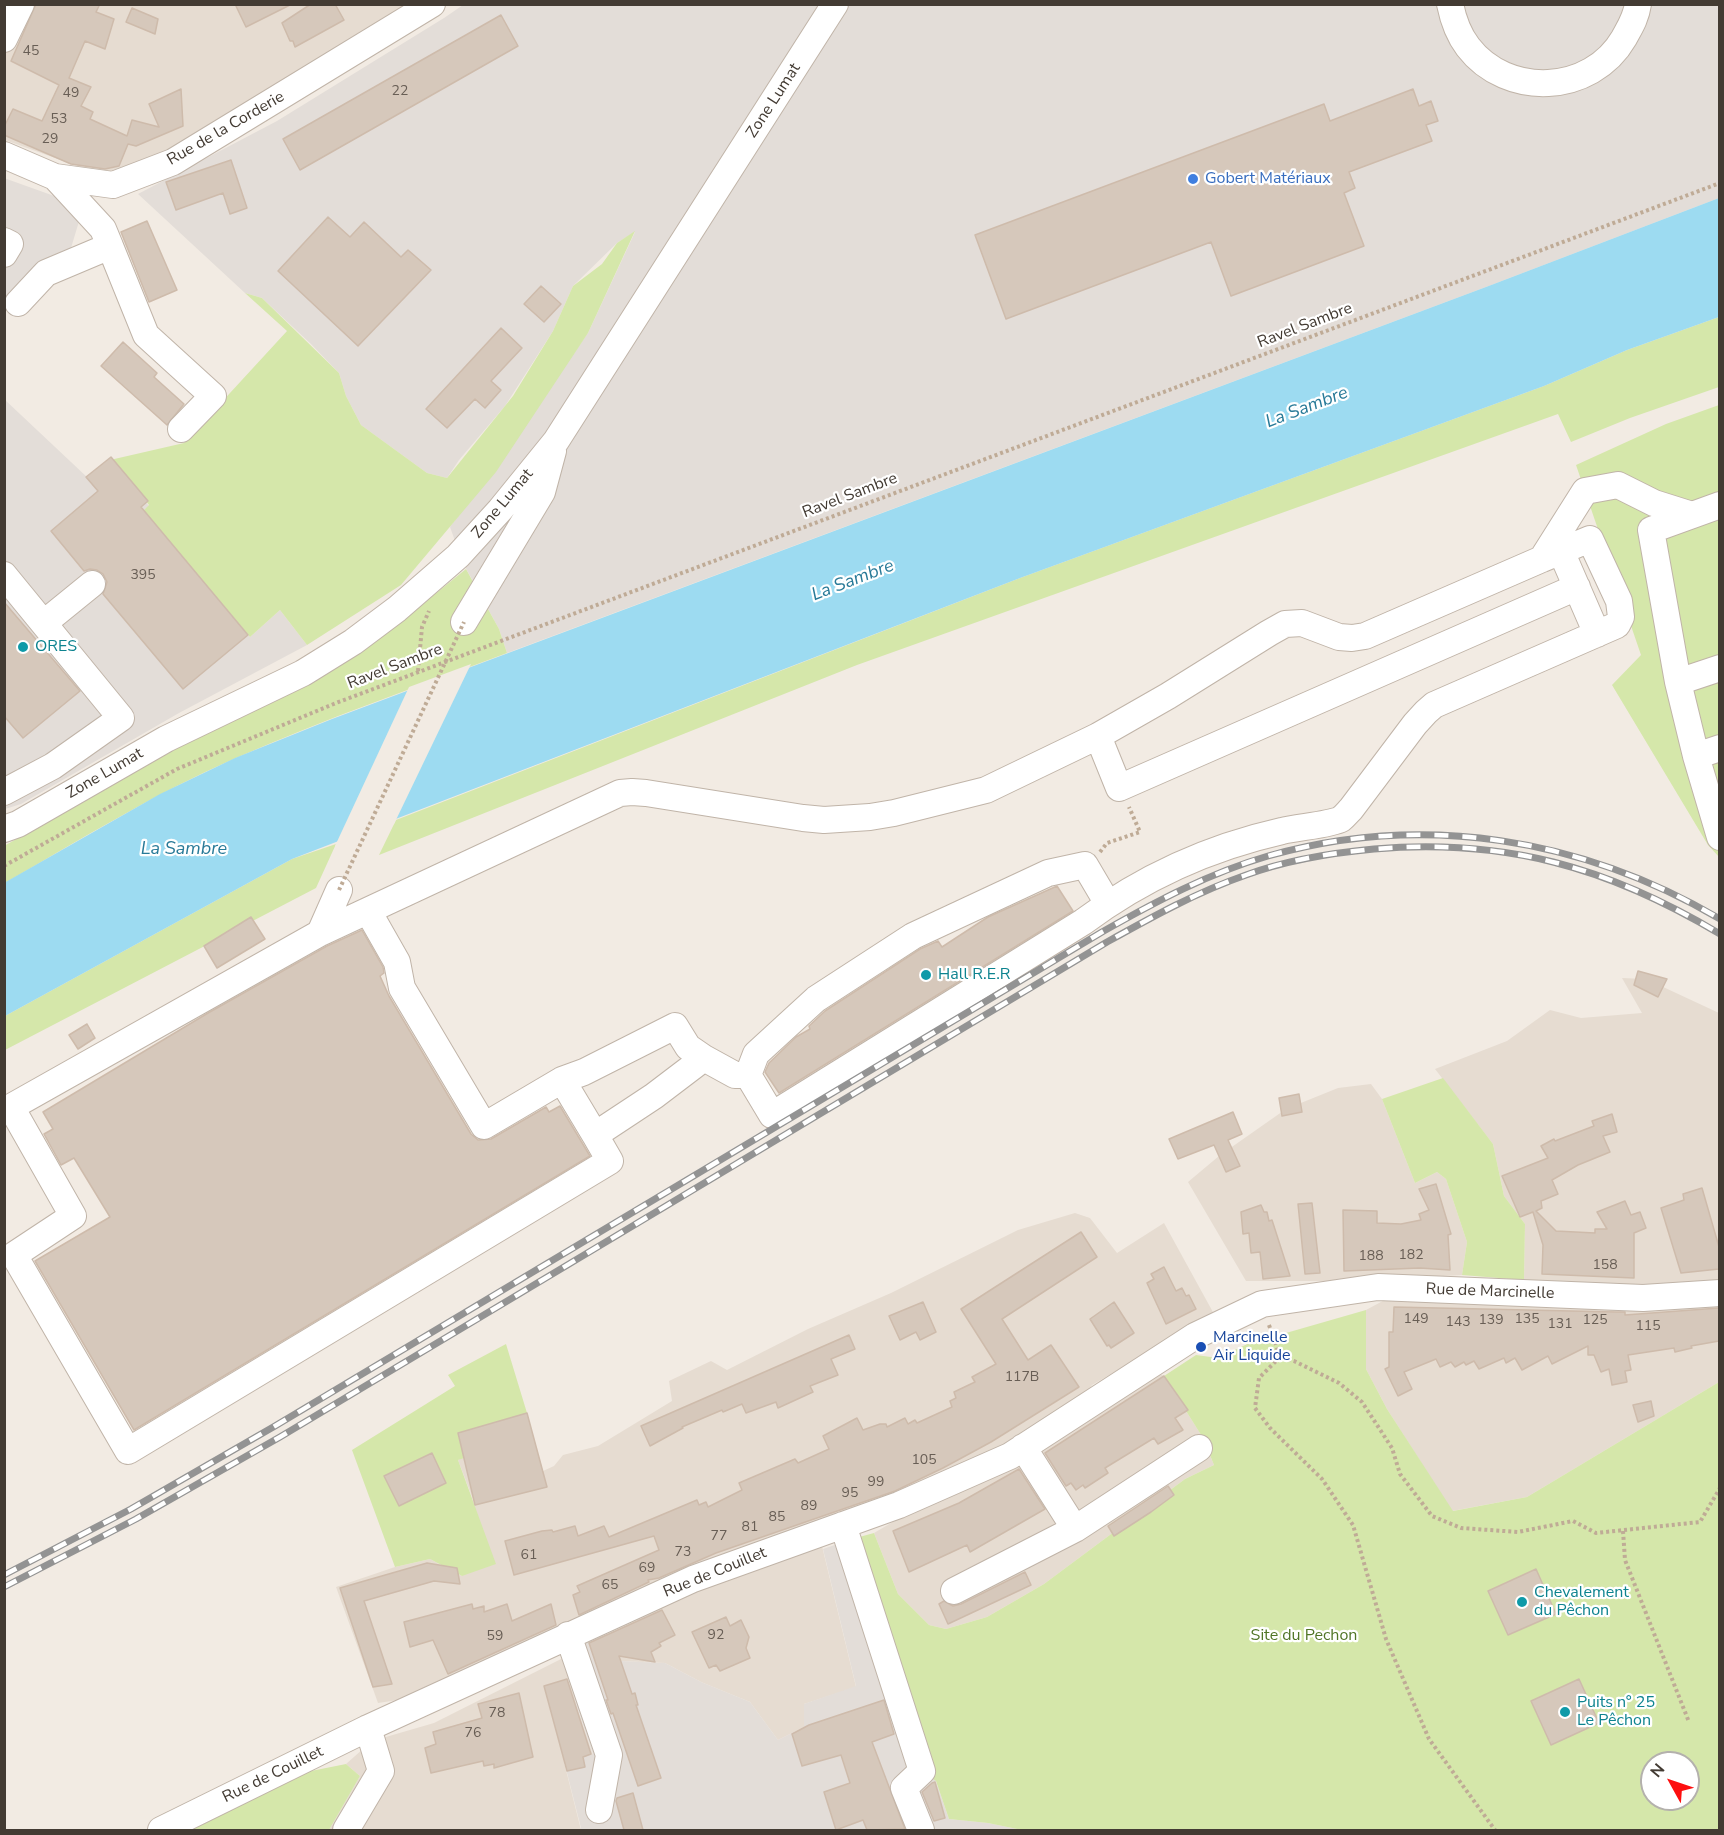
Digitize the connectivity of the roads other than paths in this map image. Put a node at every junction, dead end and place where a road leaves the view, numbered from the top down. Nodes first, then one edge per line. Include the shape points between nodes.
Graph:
1 (21, 4) edge
2 (432, 4) edge
3 (835, 4) edge
4 (1450, 4) edge
5 (1638, 4) edge
6 (4, 39) edge
7 (4, 155) edge
8 (54, 177) junction
9 (4, 242) edge
10 (110, 246) junction
11 (4, 254) edge
12 (18, 303) dead end
13 (181, 429) dead end
14 (556, 441) junction
15 (1719, 505) edge
16 (1692, 515) junction
17 (1551, 555) junction
18 (4, 575) edge
19 (92, 584) dead end
20 (1577, 587) junction
21 (464, 622) road end
22 (44, 623) junction
23 (1597, 634) junction
24 (1719, 668) edge
25 (1678, 682) junction
26 (1098, 736) junction
27 (1708, 752) edge
28 (4, 792) edge
29 (4, 829) edge
30 (1719, 837) edge
31 (339, 890) road end
32 (1108, 904) junction
33 (368, 911) junction
34 (320, 933) junction
35 (704, 1058) junction
36 (748, 1075) junction
37 (562, 1080) junction
38 (8, 1109) edge
39 (595, 1135) junction
40 (1719, 1293) edge
41 (1262, 1304) joint
42 (1023, 1447) junction
43 (1199, 1448) dead end
44 (843, 1525) junction
45 (1075, 1528) junction
46 (954, 1591) dead end
47 (568, 1635) junction
48 (368, 1728) junction
49 (599, 1810) dead end
50 (160, 1830) edge
51 (346, 1830) edge
52 (921, 1830) edge

1 - 6 street
2 - 8 street, Rue de la Corderie via 173,162 113,184
3 - 14 street, Zone Lumat
4 - 5 street via 1454,22 1468,47 1491,69 1514,80 1543,84 1570,81 1609,58 1636,17
7 - 8 street, Rue de la Corderie
8 - 10 street via 104,229
9 - 11 street via 10,244
10 - 12 street via 46,273
10 - 13 street via 146,335 213,396
14 - 21 street via 542,492
14 - 29 street, Zone Lumat via 458,556 352,642 303,673 166,739
15 - 16 street
16 - 17 street via 1654,503 1618,485 1585,491
16 - 25 street via 1651,530
17 - 20 street
17 - 23 street via 1590,539 1618,601 1621,617 1617,625
17 - 26 street via 1365,636 1339,637 1302,623 1286,624
18 - 22 street
19 - 22 street
20 - 23 street
20 - 26 street via 1119,788
22 - 28 street via 121,718 53,766
23 - 32 street via 1434,705 1338,820 1233,845 1163,873
24 - 25 street
25 - 27 street
26 - 33 street via 986,789 870,817 802,818 620,793
27 - 30 street
31 - 34 street
32 - 36 street via 772,1115
32 - 36 street via 1085,865 1048,873 912,936 816,999 756,1054
33 - 34 street
33 - 37 street via 397,962 402,988 484,1126
34 - 38 street
35 - 36 street via 735,1075
35 - 37 street via 688,1047 675,1026
35 - 39 street
37 - 39 street
38 - 39 street via 73,1216 14,1255 128,1451 610,1161
40 - 41 street, Rue de Marcinelle via 1643,1298 1377,1287
41 - 42 street, Rue de Couillet via 1195,1336
42 - 44 street, Rue de Couillet via 899,1505
42 - 45 street
43 - 45 street
44 - 47 street, Rue de Couillet via 693,1579
44 - 52 street via 922,1771 904,1788
45 - 46 street
47 - 48 street, Rue de Couillet
47 - 49 street via 609,1755
48 - 50 street, Rue de Couillet
48 - 51 street via 381,1771

